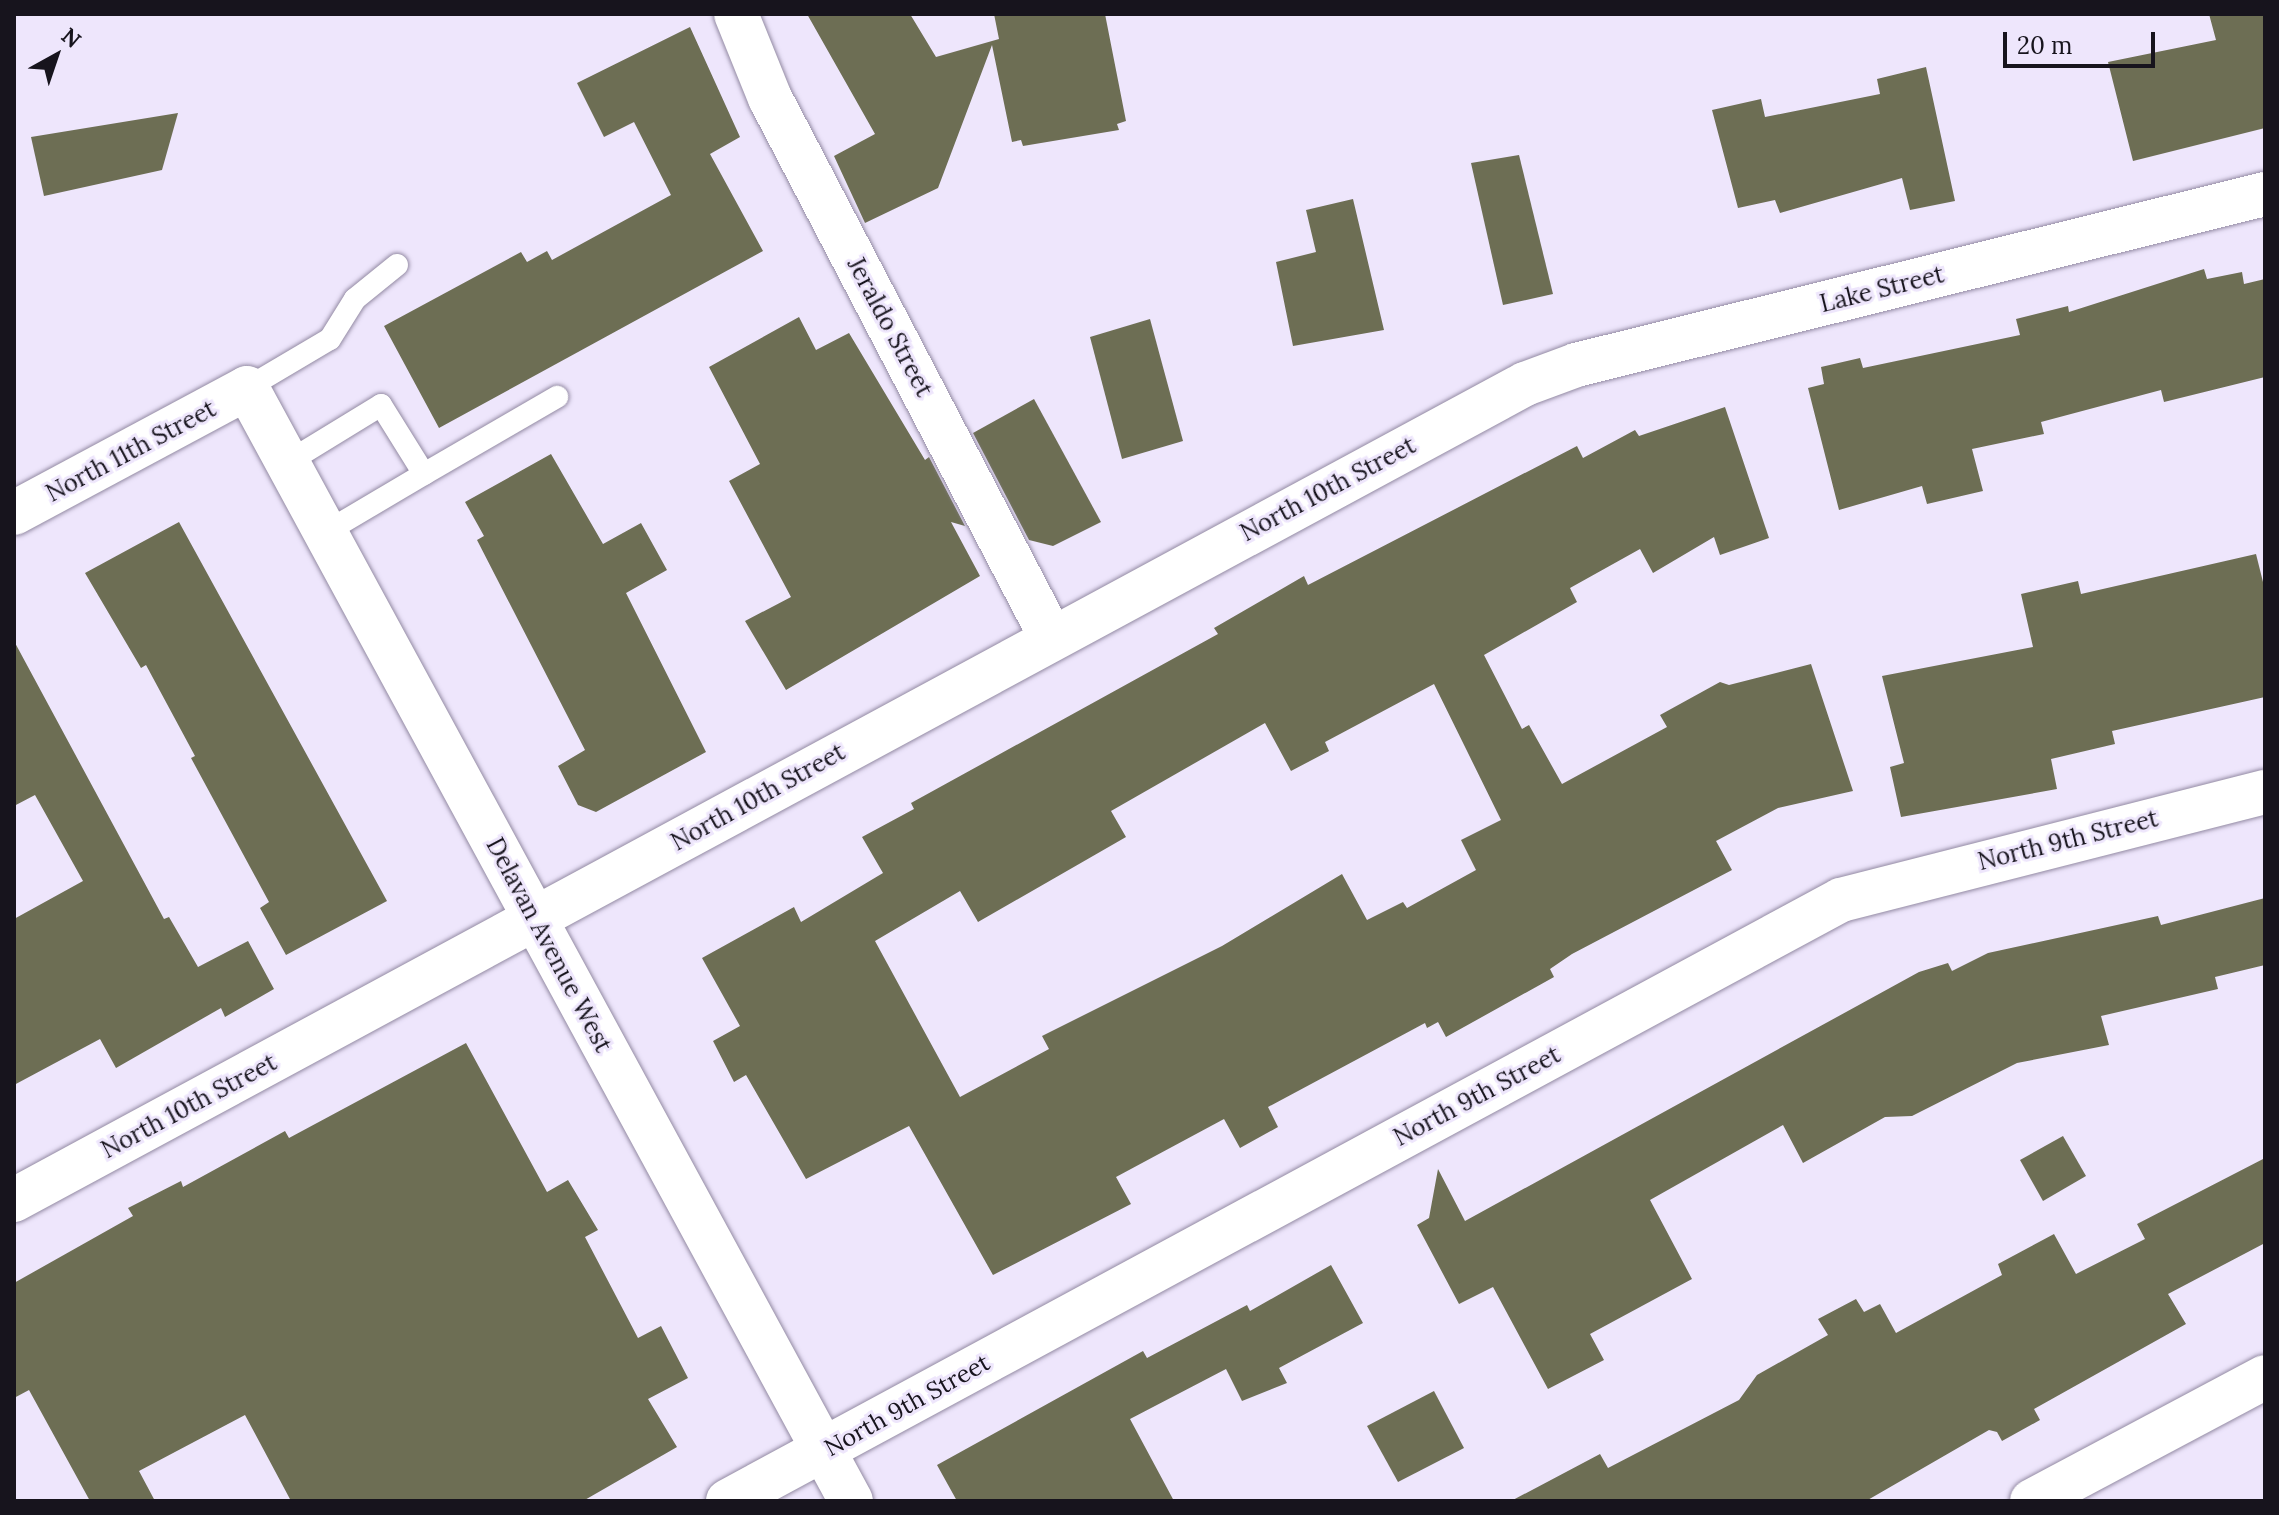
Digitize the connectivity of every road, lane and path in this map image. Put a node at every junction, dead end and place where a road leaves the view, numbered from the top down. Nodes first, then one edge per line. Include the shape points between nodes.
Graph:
1 (736, 14) edge
2 (2265, 194) edge
3 (397, 265) dead end
4 (247, 388) junction
5 (1503, 396) joint
6 (557, 397) dead end
7 (288, 462) junction
8 (424, 474) junction
9 (14, 513) edge
10 (326, 532) junction
11 (1051, 637) junction
12 (2265, 792) edge
13 (535, 919) junction
14 (14, 1200) edge
15 (2265, 1377) edge
16 (823, 1451) junction
17 (728, 1501) edge
18 (851, 1501) edge
19 (2032, 1501) edge

1 - 11 street, Jeraldo Street via 770,98
2 - 5 street, Lake Street via 1576,365
3 - 4 lane via 355,299 330,339
4 - 7 street, Delavan Avenue West
4 - 9 street, North 11th Street
5 - 11 street, North 10th Street
6 - 8 lane
7 - 8 lane via 381,405
7 - 10 street, Delavan Avenue West
8 - 10 lane
10 - 13 street, Delavan Avenue West
11 - 13 street, North 10th Street
12 - 16 street, North 9th Street via 1841,900
13 - 14 street, North 10th Street
13 - 16 street, Delavan Avenue West
15 - 19 street
16 - 17 street, North 9th Street
16 - 18 street, Delavan Avenue West

